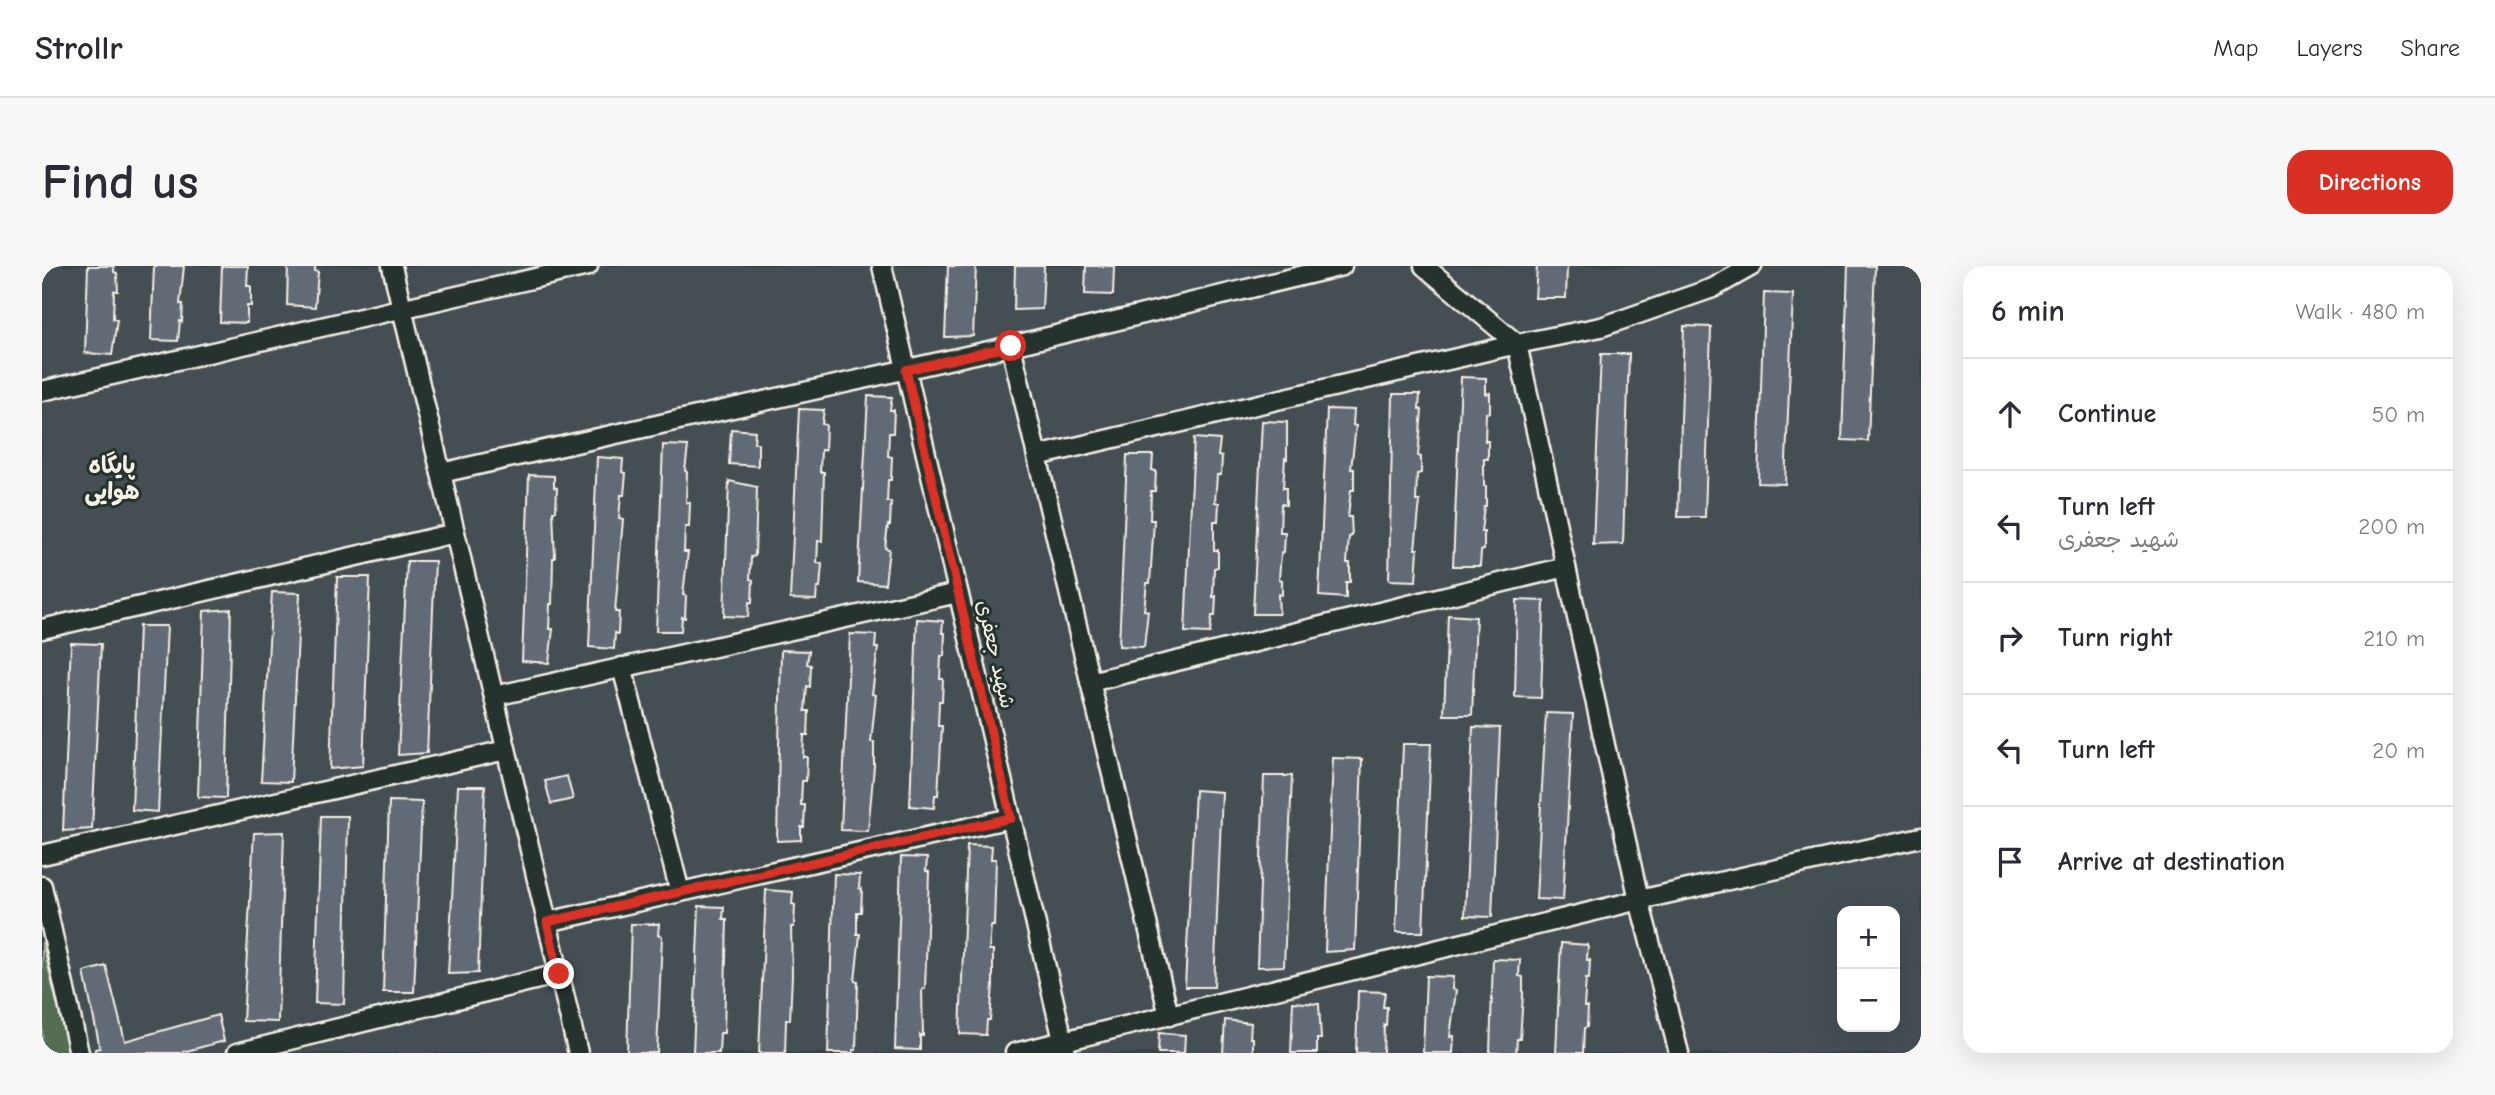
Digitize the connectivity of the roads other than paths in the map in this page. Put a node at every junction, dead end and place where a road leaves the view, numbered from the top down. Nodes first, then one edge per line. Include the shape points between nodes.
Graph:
1 (392, 266) edge
2 (588, 266) edge
3 (882, 266) edge
4 (1342, 266) edge
5 (1424, 266) edge
6 (1752, 266) edge
7 (1286, 272) edge
8 (402, 309) junction
9 (1517, 344) junction
10 (1011, 346) junction
11 (906, 370) junction
12 (42, 391) edge
13 (1037, 456) junction
14 (441, 473) junction
15 (455, 533) junction
16 (1566, 567) junction
17 (958, 593) junction
18 (42, 629) edge
19 (622, 667) junction
20 (1090, 682) junction
21 (494, 696) junction
22 (506, 750) junction
23 (1011, 818) junction
24 (1921, 837) edge
25 (42, 855) edge
26 (42, 886) edge
27 (680, 892) junction
28 (1639, 900) junction
29 (547, 922) junction
30 (559, 974) junction
31 (1169, 1016) junction
32 (1064, 1047) edge
33 (79, 1053) edge
34 (237, 1053) edge
35 (578, 1053) edge
36 (1015, 1053) edge
37 (1679, 1053) edge

1 - 8 street
2 - 8 street
3 - 11 street, شهید جعفری
4 - 7 street
5 - 9 street
6 - 9 street via 1713,288 1601,327
7 - 10 street
8 - 12 street
8 - 14 street
9 - 13 street
9 - 16 street
10 - 11 street
10 - 13 street
11 - 14 street
11 - 17 street, شهید جعفری
13 - 20 street
14 - 15 street
15 - 18 street
15 - 21 street
16 - 20 street
16 - 28 street
17 - 19 street
17 - 23 street, شهید جعفری
19 - 21 street
19 - 27 street
20 - 31 street
21 - 22 street
22 - 25 street
22 - 29 street
23 - 27 street
23 - 32 street, شهید جعفری
24 - 28 street
26 - 33 street
27 - 29 street
28 - 31 street
28 - 37 street
29 - 30 street
30 - 34 street
30 - 35 street
31 - 32 street
32 - 36 street

